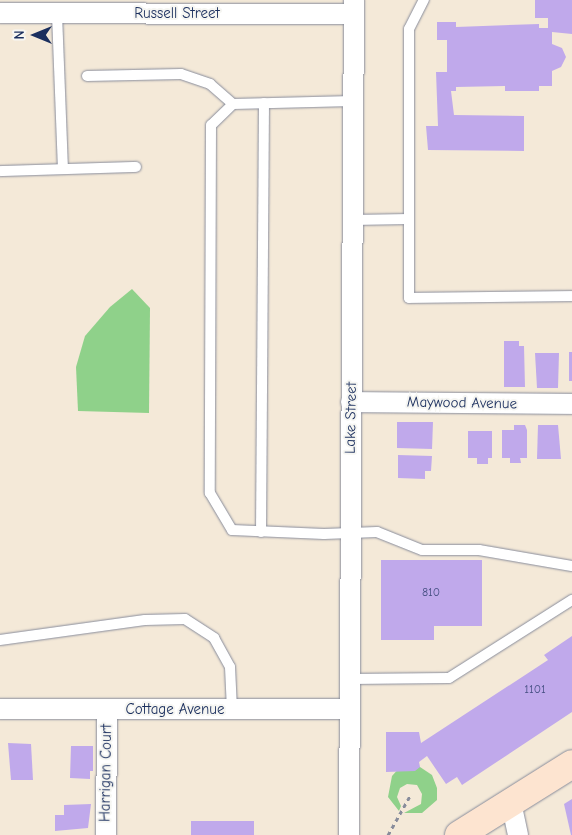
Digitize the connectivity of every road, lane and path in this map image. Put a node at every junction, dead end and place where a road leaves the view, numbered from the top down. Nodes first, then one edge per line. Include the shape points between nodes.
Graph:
1 (424, 0) edge
2 (57, 7) edge
3 (354, 7) edge
4 (0, 13) edge
5 (87, 76) dead end
6 (353, 101) junction
7 (264, 103) junction
8 (233, 104) junction
9 (136, 167) dead end
10 (63, 168) junction
11 (0, 171) edge
12 (410, 219) junction
13 (352, 220) junction
14 (572, 296) edge
15 (351, 402) junction
16 (572, 404) edge
17 (261, 532) junction
18 (350, 534) junction
19 (572, 566) edge
20 (572, 600) edge
21 (0, 640) edge
22 (350, 679) junction
23 (0, 709) edge
24 (350, 709) junction
25 (107, 710) junction
26 (232, 710) junction
27 (572, 764) edge
28 (410, 796) dead end
29 (511, 802) junction
30 (106, 835) edge
31 (349, 835) edge
32 (388, 835) edge
33 (459, 835) edge
34 (518, 835) edge

1 - 12 lane via 409,29
2 - 3 street, Russell Street
2 - 4 street, Russell Street
2 - 10 lane
3 - 6 street, Lake Street
5 - 8 lane via 181,74 210,84
6 - 7 lane
6 - 13 street, Lake Street
7 - 8 lane
7 - 17 lane
8 - 17 lane via 211,125 210,493 232,530
9 - 10 lane
10 - 11 lane
12 - 13 lane
12 - 14 lane via 410,298
13 - 15 street, Lake Street
15 - 16 street, Maywood Avenue
15 - 18 street, Lake Street
17 - 18 lane
18 - 19 lane via 376,532 422,550 479,550
18 - 22 street, Lake Street
20 - 22 lane via 449,678
21 - 26 lane via 145,620 185,619 214,638 230,667
22 - 24 street, Lake Street
23 - 25 street, Cottage Avenue
24 - 26 street, Cottage Avenue
24 - 31 street, Lake Street
25 - 26 street, Cottage Avenue
25 - 30 street, Harrigan Court
27 - 29 main road
28 - 32 path
29 - 33 main road
29 - 34 street

